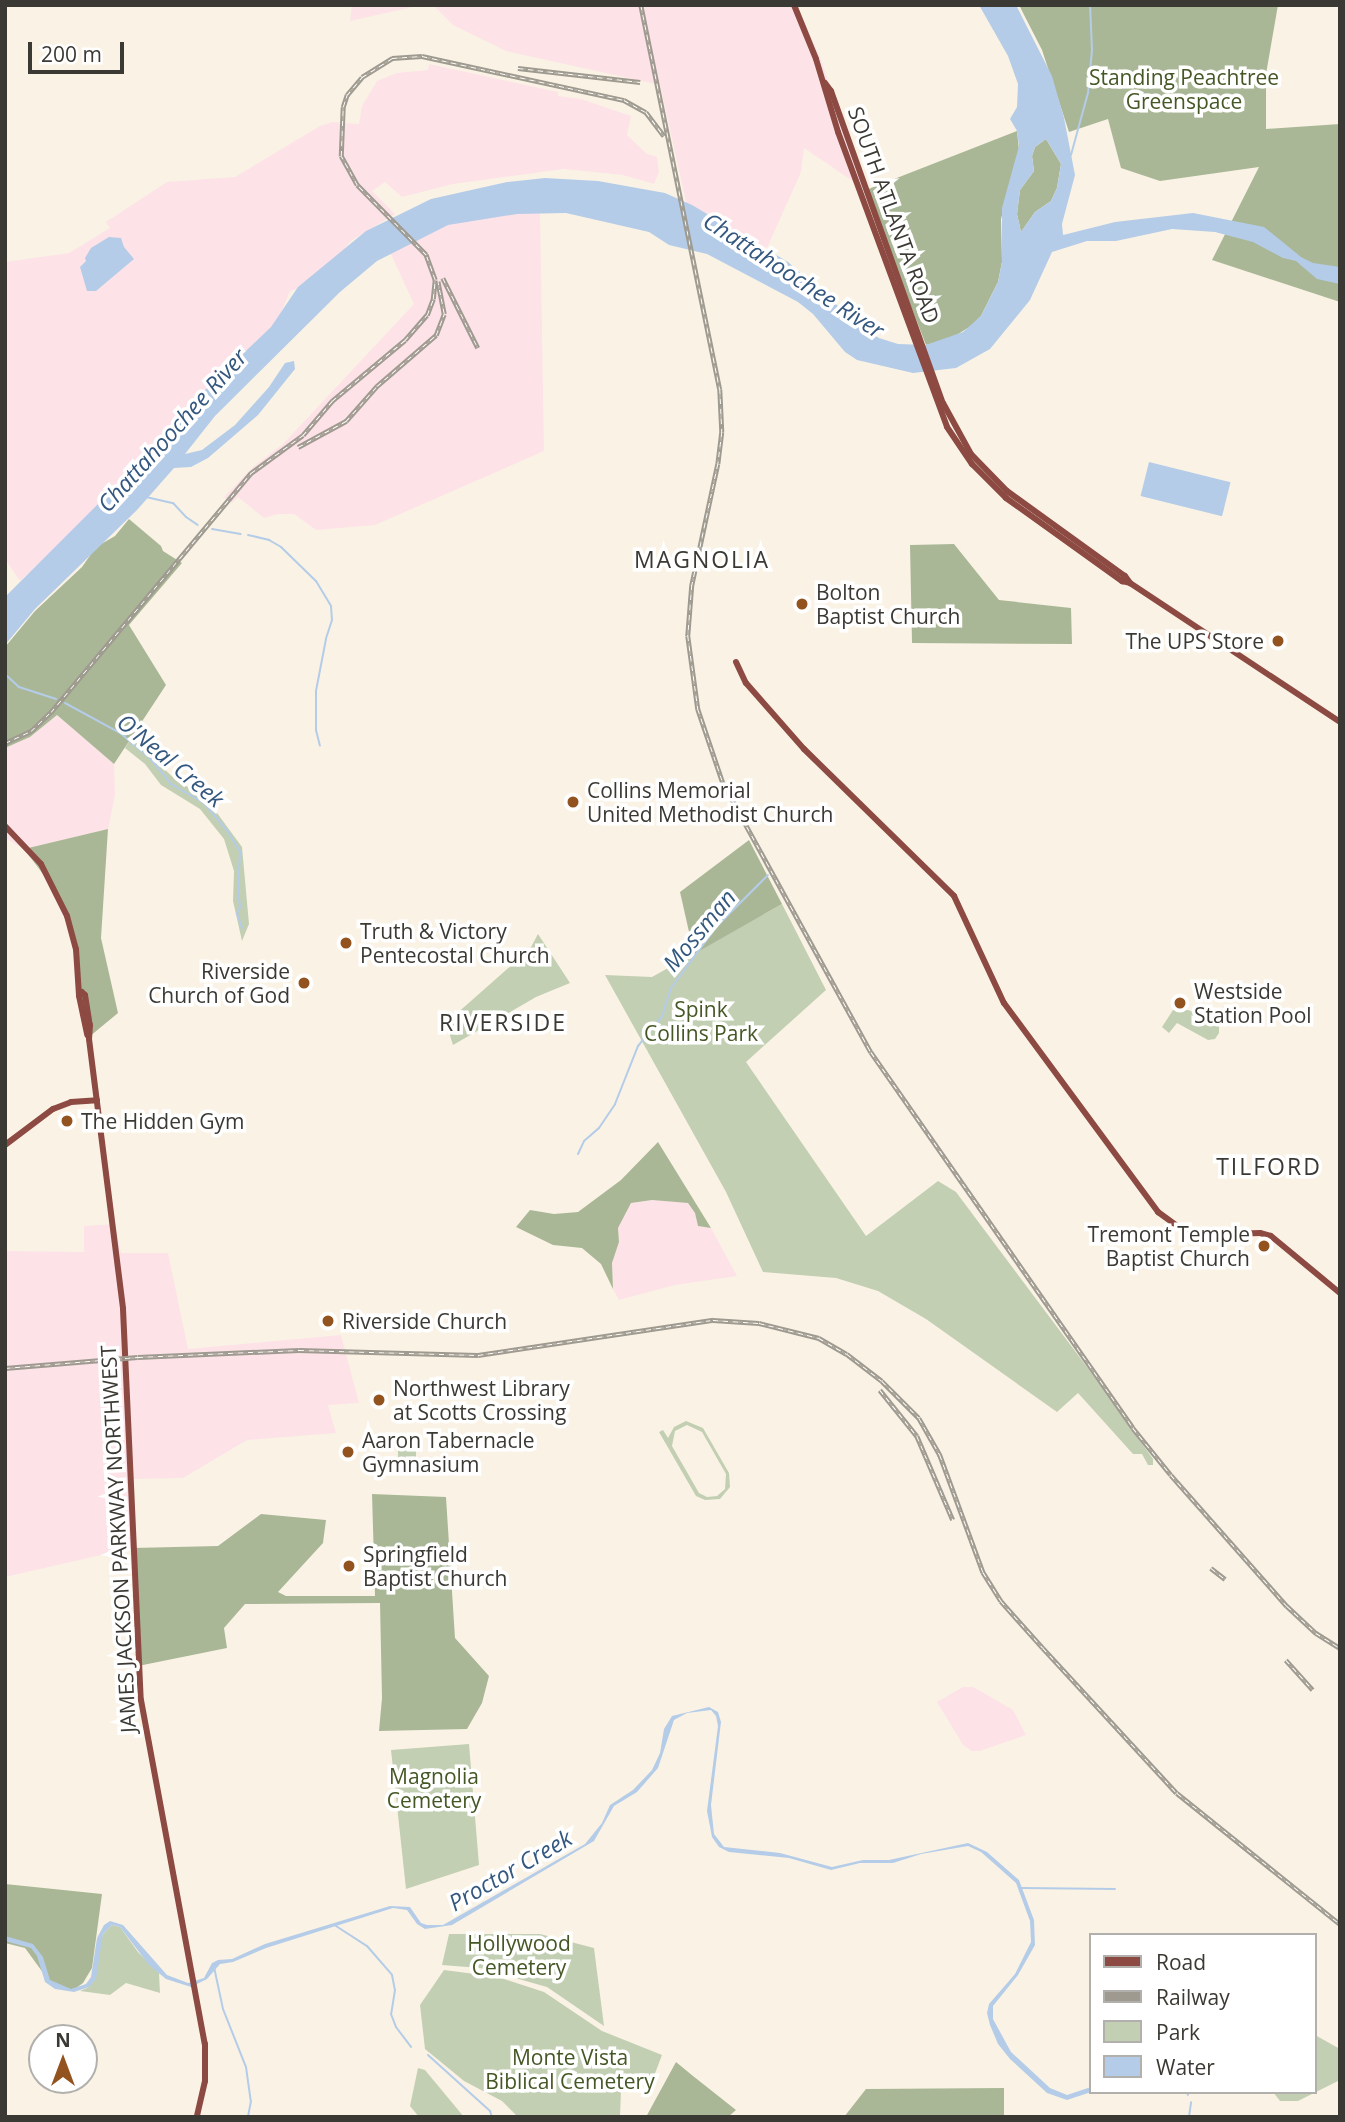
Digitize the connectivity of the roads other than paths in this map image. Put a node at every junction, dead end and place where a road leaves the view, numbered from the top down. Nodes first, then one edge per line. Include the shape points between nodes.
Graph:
1 (794, 5) edge
2 (934, 389) junction
3 (1130, 583) junction
4 (736, 662) dead end
5 (1340, 722) edge
6 (5, 826) edge
7 (97, 1100) junction
8 (5, 1145) edge
9 (1340, 1293) edge
10 (197, 2117) edge

1 - 2 main road, SOUTH ATLANTA ROAD
2 - 3 main road via 982,467
2 - 3 main road via 952,437 992,486
3 - 5 main road
4 - 9 main road via 746,683 804,749 954,896 1004,1003 1158,1212 1179,1227 1202,1235 1271,1236
6 - 7 main road, JAMES JACKSON PARKWAY NORTHWEST via 33,854 57,892 72,930
7 - 8 main road via 53,1109
7 - 10 main road, JAMES JACKSON PARKWAY NORTHWEST via 118,1253 141,1700 206,2056

